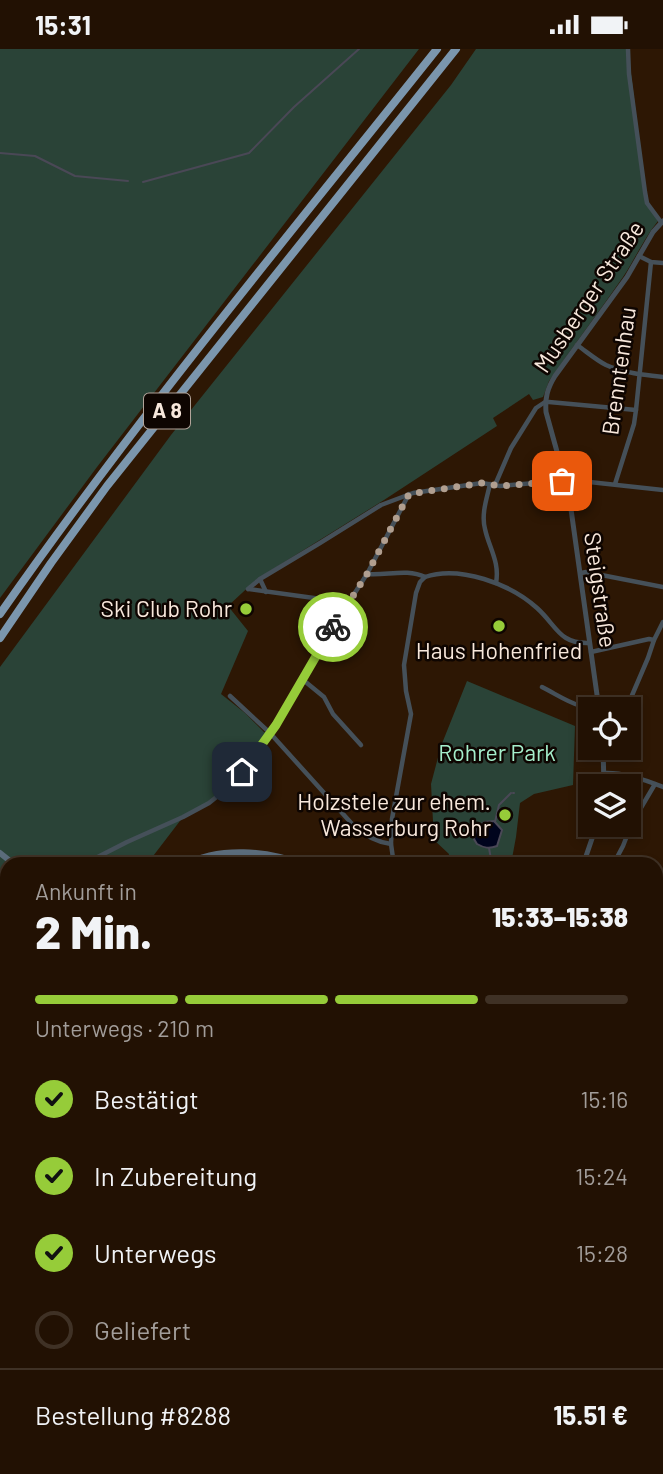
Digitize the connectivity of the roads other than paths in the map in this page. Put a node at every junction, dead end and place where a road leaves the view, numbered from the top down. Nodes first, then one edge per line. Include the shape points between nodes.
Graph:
1 (437, 49) edge
2 (456, 49) edge
3 (628, 49) edge
4 (662, 221) edge
5 (639, 256) junction
6 (651, 262) junction
7 (663, 263) edge
8 (577, 345) junction
9 (640, 375) junction
10 (663, 377) edge
11 (545, 402) junction
12 (636, 410) junction
13 (566, 481) junction
14 (492, 484) junction
15 (615, 484) junction
16 (663, 490) edge
17 (409, 494) junction
18 (581, 573) junction
19 (367, 574) junction
20 (425, 577) junction
21 (260, 579) junction
22 (496, 583) junction
23 (663, 587) edge
24 (266, 592) junction
25 (348, 605) junction
26 (0, 614) edge
27 (663, 622) edge
28 (0, 638) edge
29 (654, 640) junction
30 (589, 643) junction
31 (591, 652) junction
32 (302, 679) junction
33 (542, 687) dead end
34 (230, 696) dead end
35 (597, 697) edge
36 (631, 697) edge
37 (578, 705) edge
38 (270, 733) junction
39 (361, 745) dead end
40 (604, 760) edge
41 (604, 773) joint
42 (655, 783) junction
43 (663, 787) edge
44 (593, 837) edge
45 (391, 843) junction
46 (260, 854) junction
47 (98, 857) edge
48 (203, 857) edge
49 (259, 857) edge
50 (275, 857) edge
51 (393, 857) edge
52 (586, 857) edge
53 (617, 857) edge

1 - 26 highway, A 8 via 112,458
2 - 28 highway, A 8 via 115,476
3 - 4 street, Musberger Straße via 647,203
4 - 5 street, Musberger Straße
5 - 6 street
5 - 8 street, Musberger Straße
6 - 7 street
6 - 9 street, Brenntenhau
8 - 9 street via 603,363
8 - 11 street, Musberger Straße via 550,384
9 - 10 street
9 - 12 street, Brenntenhau
11 - 12 street
11 - 13 street, Steigstraße
11 - 14 street via 536,408 510,448
12 - 15 street, Brenntenhau
13 - 14 street
13 - 15 street
13 - 18 street, Steigstraße
14 - 17 street
14 - 22 street via 484,528 496,562
15 - 16 street
17 - 19 street
17 - 21 street via 381,505
18 - 23 street
18 - 30 street, Steigstraße
19 - 20 street via 409,572
19 - 25 street
20 - 22 street via 448,572
20 - 45 street via 416,593 404,664 411,720
21 - 24 street
21 - 24 street via 248,589
22 - 30 street via 535,606 567,640
24 - 25 street
25 - 32 street
27 - 29 street
29 - 31 street
29 - 36 street
30 - 31 street, Steigstraße
31 - 35 street, Steigstraße
32 - 38 street
32 - 39 street via 324,697 333,715
33 - 37 street
34 - 38 street
38 - 45 street via 353,825 382,843
38 - 47 street via 229,787 209,803
40 - 41 street
41 - 42 street
42 - 43 street
42 - 53 street
44 - 52 street
45 - 51 street
46 - 48 main road
46 - 49 street
46 - 50 main road

